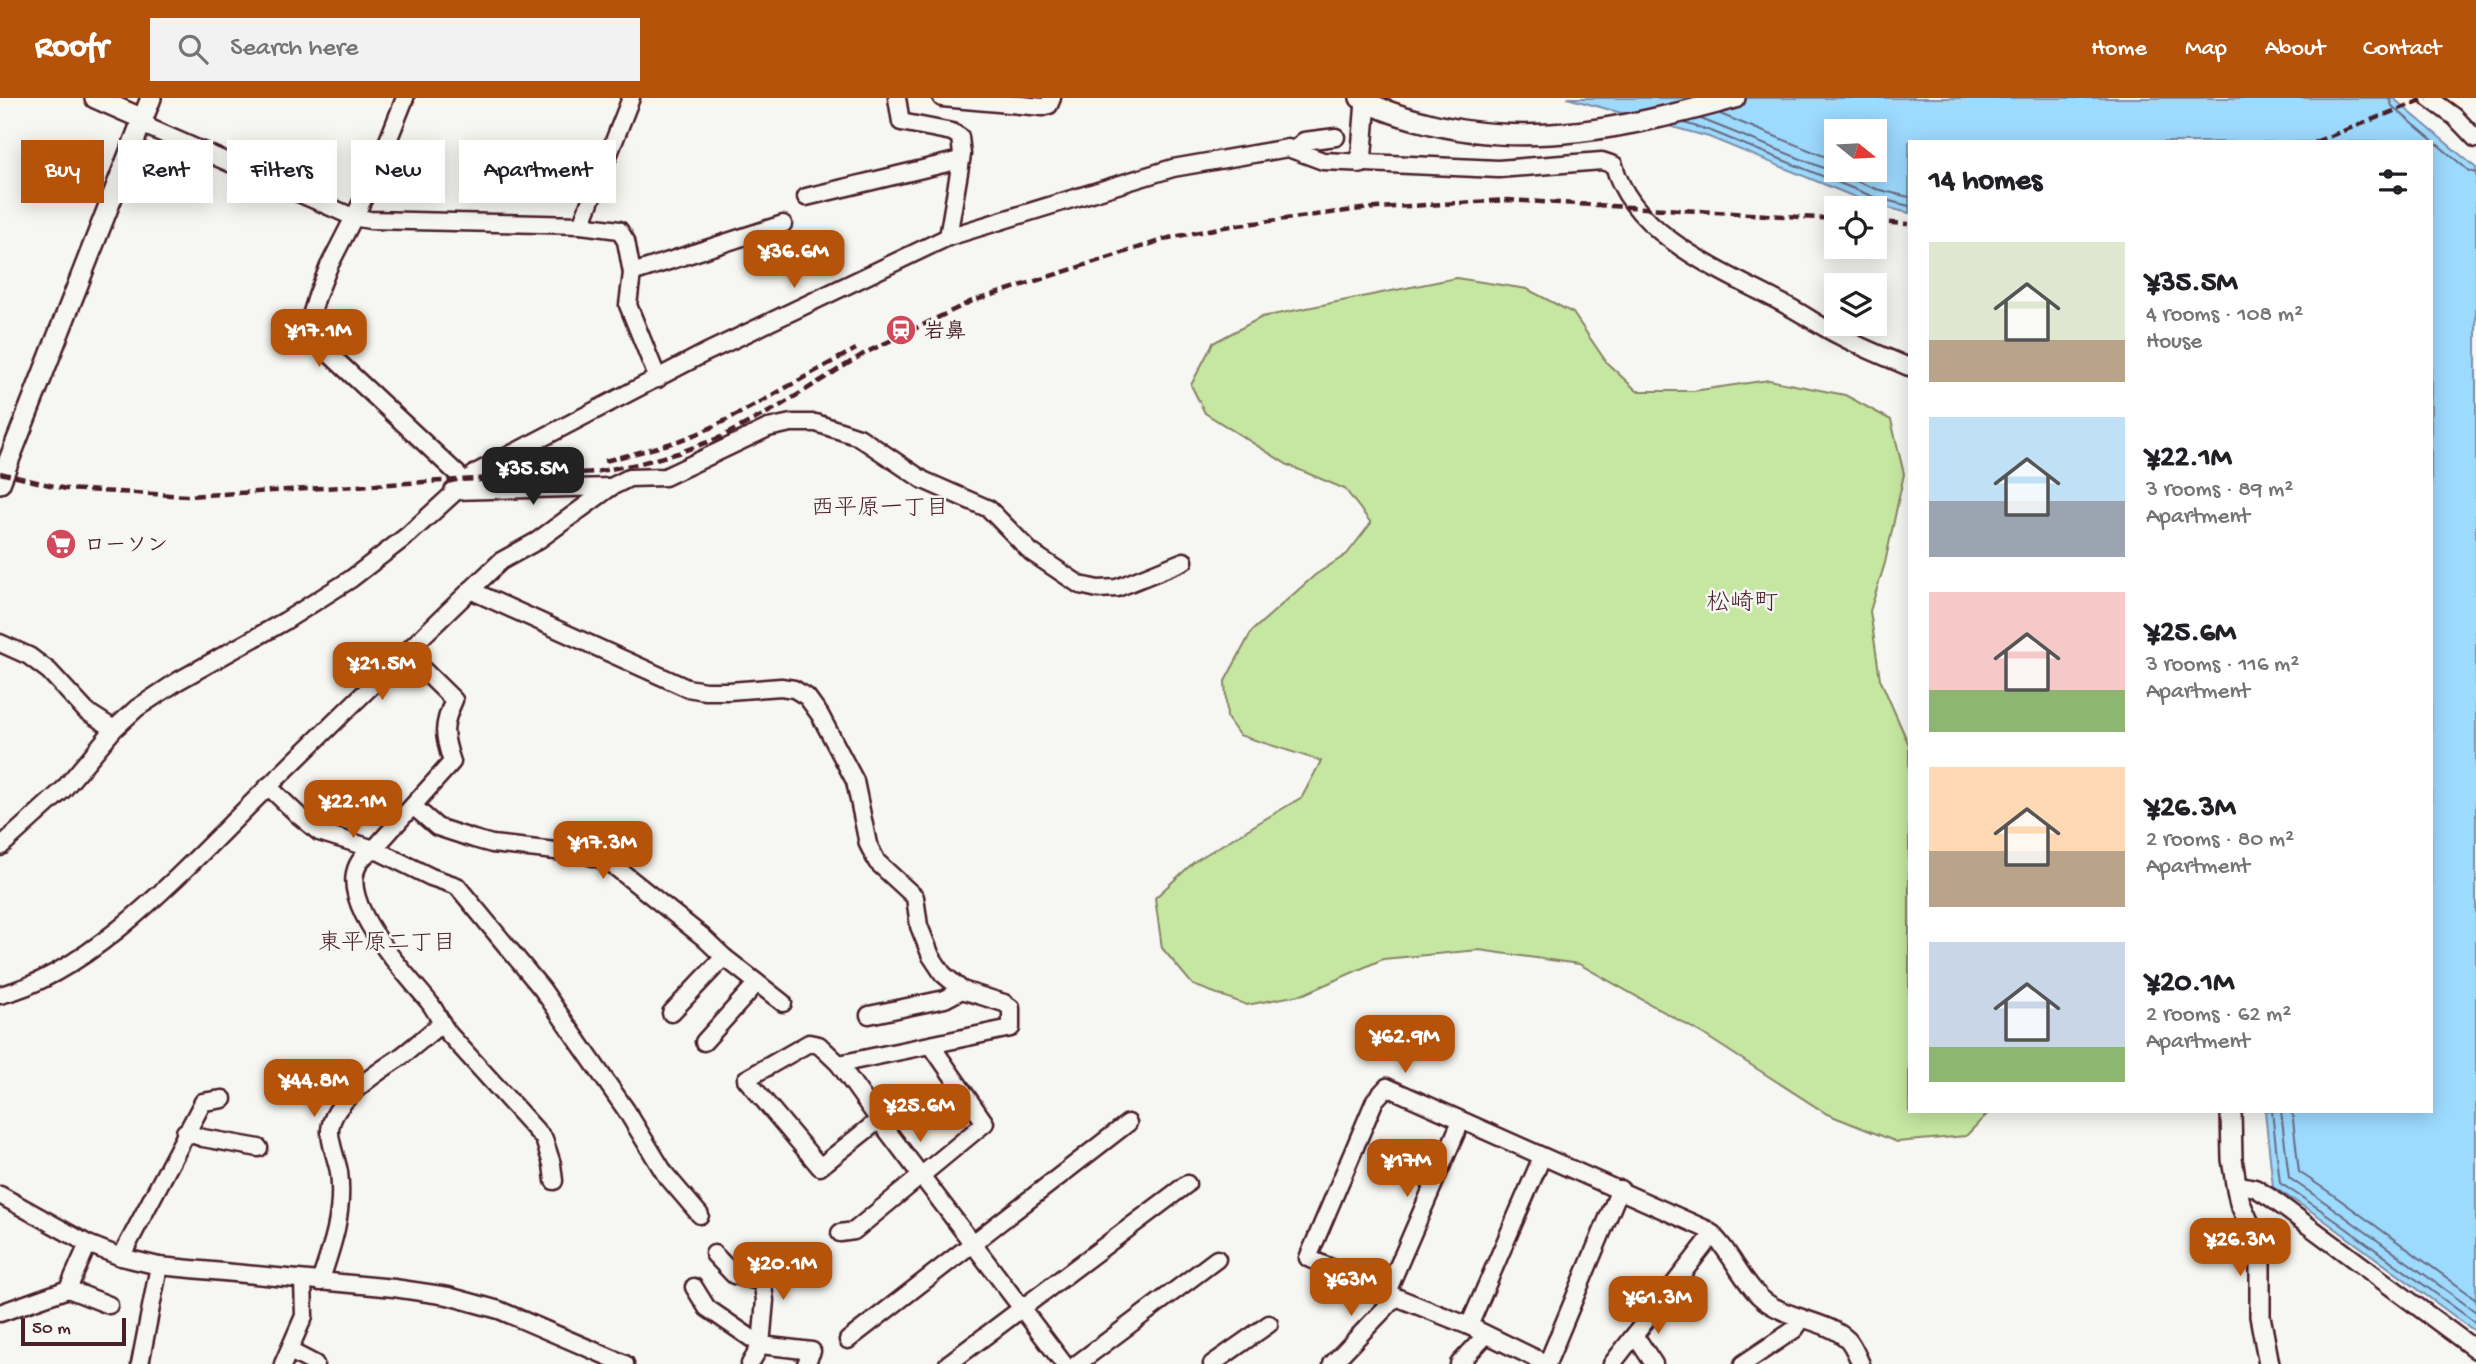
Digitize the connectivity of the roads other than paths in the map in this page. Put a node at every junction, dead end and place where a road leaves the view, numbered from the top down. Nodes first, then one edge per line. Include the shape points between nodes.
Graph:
1 (94, 98) edge
2 (151, 98) edge
3 (405, 98) edge
4 (942, 98) edge
5 (1052, 98) edge
6 (1735, 98) edge
7 (2429, 98) edge
8 (901, 99) edge
9 (1363, 99) edge
10 (626, 100) edge
11 (143, 119) junction
12 (1336, 137) dead end
13 (2476, 138) edge
14 (1294, 150) junction
15 (960, 160) junction
16 (1361, 163) junction
17 (806, 197) dead end
18 (353, 217) junction
19 (783, 224) dead end
20 (581, 225) junction
21 (948, 237) junction
22 (632, 273) junction
23 (1908, 367) edge
24 (658, 379) junction
25 (0, 482) edge
26 (459, 486) junction
27 (611, 487) junction
28 (1184, 561) dead end
29 (470, 590) junction
30 (0, 643) edge
31 (406, 653) junction
32 (114, 729) junction
33 (268, 786) junction
34 (413, 806) junction
35 (0, 847) edge
36 (374, 849) junction
37 (724, 957) junction
38 (757, 983) junction
39 (962, 990) junction
40 (0, 995) edge
41 (783, 1003) dead end
42 (671, 1013) dead end
43 (869, 1014) dead end
44 (441, 1024) junction
45 (705, 1042) dead end
46 (931, 1045) junction
47 (839, 1064) junction
48 (223, 1100) dead end
49 (2231, 1113) edge
50 (879, 1120) junction
51 (1461, 1121) junction
52 (1128, 1123) dead end
53 (185, 1132) junction
54 (260, 1148) dead end
55 (1542, 1157) junction
56 (921, 1175) junction
57 (554, 1181) dead end
58 (1187, 1184) dead end
59 (2236, 1184) junction
60 (1620, 1189) junction
61 (0, 1195) edge
62 (700, 1215) dead end
63 (840, 1233) dead end
64 (1713, 1234) junction
65 (88, 1244) junction
66 (973, 1245) junction
67 (714, 1254) dead end
68 (121, 1257) junction
69 (759, 1259) dead end
70 (1217, 1259) dead end
71 (159, 1266) junction
72 (303, 1280) junction
73 (320, 1282) junction
74 (762, 1282) junction
75 (694, 1287) dead end
76 (68, 1289) junction
77 (1392, 1294) junction
78 (109, 1305) dead end
79 (1022, 1308) junction
80 (0, 1313) edge
81 (1802, 1318) junction
82 (1269, 1324) dead end
83 (1469, 1326) junction
84 (1486, 1335) junction
85 (1632, 1338) junction
86 (848, 1340) dead end
87 (761, 1345) junction
88 (2476, 1350) edge
89 (286, 1357) edge
90 (140, 1364) edge
91 (315, 1364) edge
92 (625, 1364) edge
93 (750, 1364) edge
94 (806, 1364) edge
95 (948, 1364) edge
96 (1064, 1364) edge
97 (1077, 1364) edge
98 (1212, 1364) edge
99 (1332, 1364) edge
100 (1459, 1364) edge
101 (1547, 1364) edge
102 (1612, 1364) edge
103 (1654, 1364) edge
104 (1743, 1364) edge
105 (1861, 1364) edge
106 (2269, 1364) edge

1 - 11 street
2 - 11 street
3 - 18 street
4 - 5 street via 1043,107
6 - 9 street via 1607,127 1502,136 1404,117
7 - 13 street
8 - 15 street via 901,122 960,137
9 - 16 street
10 - 20 street
11 - 18 street via 150,128
11 - 25 street
12 - 14 street via 1304,141
14 - 16 street via 1323,161
14 - 21 street via 1262,151 1173,169
15 - 17 street
15 - 21 street
16 - 23 street via 1498,169 1602,161 1614,165 1630,199 1684,250 1840,337
18 - 20 street
18 - 26 street via 306,332
19 - 22 street
20 - 22 street via 619,230
21 - 24 street
22 - 24 street via 628,305
24 - 26 street via 477,471
26 - 27 street
26 - 32 street via 408,535 351,579 178,681 136,708
27 - 28 street via 629,478 665,477 768,428 816,423 859,437 923,480 989,509 1031,552 1080,585 1117,589
27 - 29 street via 501,561
29 - 31 street
29 - 39 street via 687,688 781,687 807,697 855,781 868,844 877,862 915,897 919,926 931,956
30 - 32 street via 49,671 86,710
31 - 33 street
31 - 34 street via 454,701 443,734 452,762
32 - 35 street via 63,790
33 - 36 street via 320,832
33 - 40 street via 142,910 69,964 34,984
34 - 36 street
34 - 37 street via 436,827 474,839 583,854 609,862
36 - 44 street via 357,866 354,891 385,950
36 - 62 street via 457,886 542,989 665,1174
37 - 38 street
37 - 42 street
38 - 41 street
38 - 45 street
39 - 43 street via 945,999
39 - 46 street via 1011,1008 1012,1028
44 - 57 street via 544,1139
44 - 73 street via 361,1083 333,1120 329,1131 337,1156 340,1217
46 - 47 street
46 - 56 street via 985,1123
47 - 50 street
47 - 50 street via 819,1045 809,1043 747,1079 820,1167
48 - 53 street via 203,1102
49 - 59 street
50 - 56 street
51 - 55 street
51 - 77 street
51 - 77 street via 1387,1087 1376,1100 1308,1258
52 - 66 street
53 - 54 street
53 - 68 street
55 - 60 street
55 - 83 street
56 - 63 street via 854,1231
56 - 66 street
58 - 79 street
59 - 88 street via 2272,1198
59 - 106 street via 2256,1239 2260,1316
60 - 64 street
60 - 101 street
61 - 65 street
64 - 81 street via 1760,1296
64 - 85 street
65 - 68 street
65 - 76 street
66 - 79 street
66 - 86 street
67 - 74 street via 734,1275
68 - 71 street
69 - 74 street
70 - 97 street
71 - 72 street
71 - 90 street
72 - 73 street
72 - 89 street via 304,1316
73 - 92 street via 448,1296 499,1310
74 - 87 street
75 - 87 street via 707,1308
76 - 78 street
76 - 80 street
77 - 83 street
77 - 99 street
79 - 95 street
79 - 96 street
81 - 104 street via 1796,1329
81 - 105 street via 1847,1340
82 - 98 street
83 - 84 street
84 - 100 street
84 - 101 street
85 - 102 street
85 - 103 street
87 - 93 street
87 - 94 street via 812,1351
89 - 91 street

